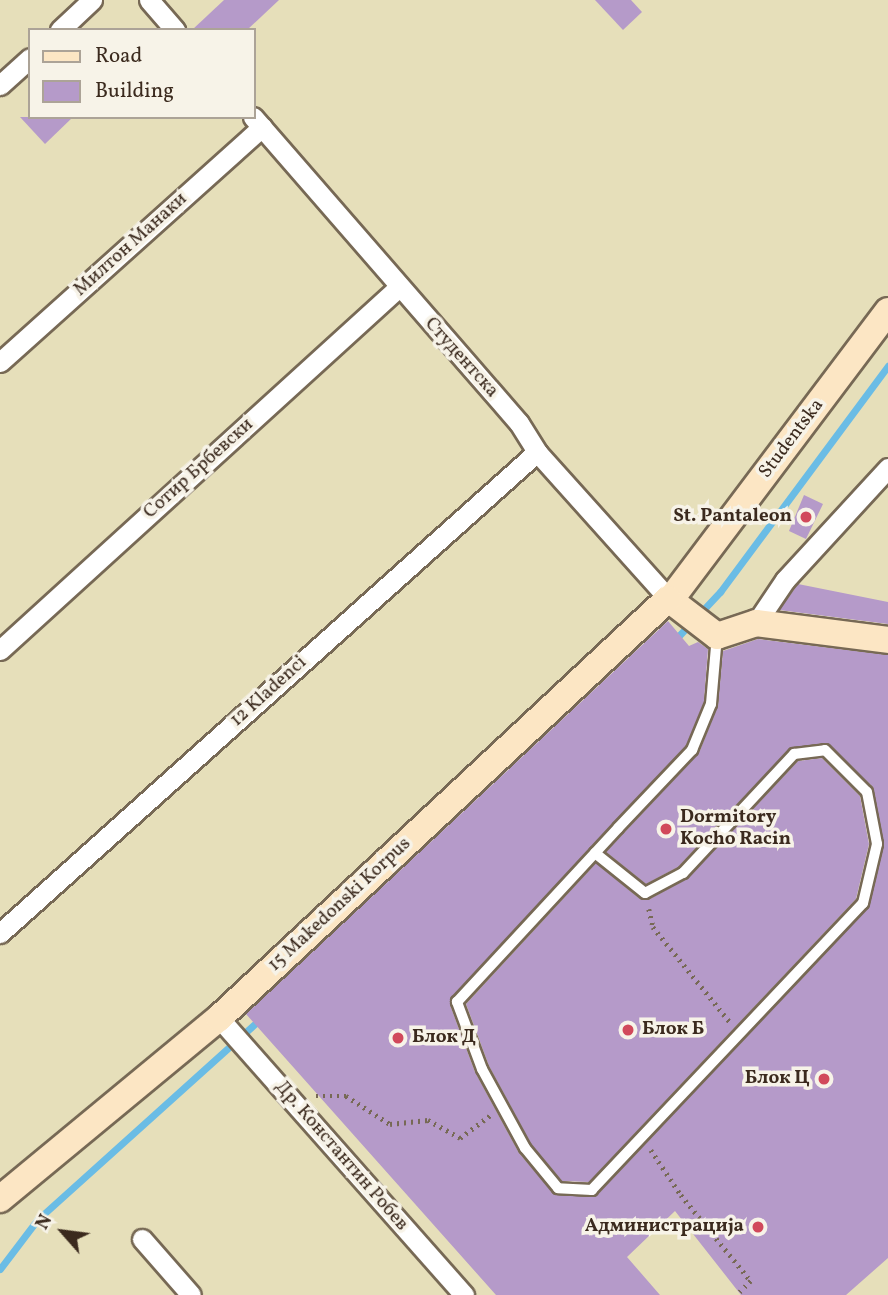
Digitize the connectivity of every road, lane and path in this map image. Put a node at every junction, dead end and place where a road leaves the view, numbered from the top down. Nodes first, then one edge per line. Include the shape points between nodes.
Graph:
1 (92, 0) edge
2 (149, 0) edge
3 (62, 28) edge
4 (173, 28) edge
5 (28, 60) edge
6 (0, 85) edge
7 (257, 122) edge
8 (398, 287) junction
9 (888, 311) edge
10 (0, 362) edge
11 (537, 452) junction
12 (888, 468) edge
13 (669, 600) junction
14 (756, 623) junction
15 (716, 635) junction
16 (888, 640) edge
17 (0, 650) edge
18 (595, 853) junction
19 (653, 927) dead end
20 (0, 933) edge
21 (219, 1018) junction
22 (739, 1034) junction
23 (287, 1095) junction
24 (503, 1106) junction
25 (642, 1137) junction
26 (0, 1199) edge
27 (142, 1239) dead end
28 (191, 1295) edge
29 (464, 1295) edge
30 (737, 1295) edge

1 - 3 street
2 - 4 street
5 - 6 street
7 - 8 street, Студентска
7 - 10 street, Милтон Манаки
8 - 11 street, Студентска via 519,423
8 - 17 street, Сотир Брбевски
9 - 13 street, Studentska
11 - 13 street, Студентска
11 - 20 street, 12 Kladenci
12 - 14 street via 785,580
13 - 15 street
13 - 21 street, 15 Makedonski Korpus
14 - 15 street
14 - 16 street
15 - 18 lane via 710,704 692,750
18 - 22 lane via 645,893 683,873 794,754 825,750 867,792 877,844 863,903
18 - 24 lane via 457,1002 482,1069
19 - 22 path
21 - 23 street, Др. Константин Робев
21 - 26 street, 15 Makedonski Korpus
22 - 25 lane
23 - 24 path via 346,1097 390,1124 428,1120 460,1138
23 - 29 street, Др. Константин Робев
24 - 25 lane via 525,1148 558,1188 592,1190
25 - 30 path via 681,1195 751,1281
27 - 28 street

